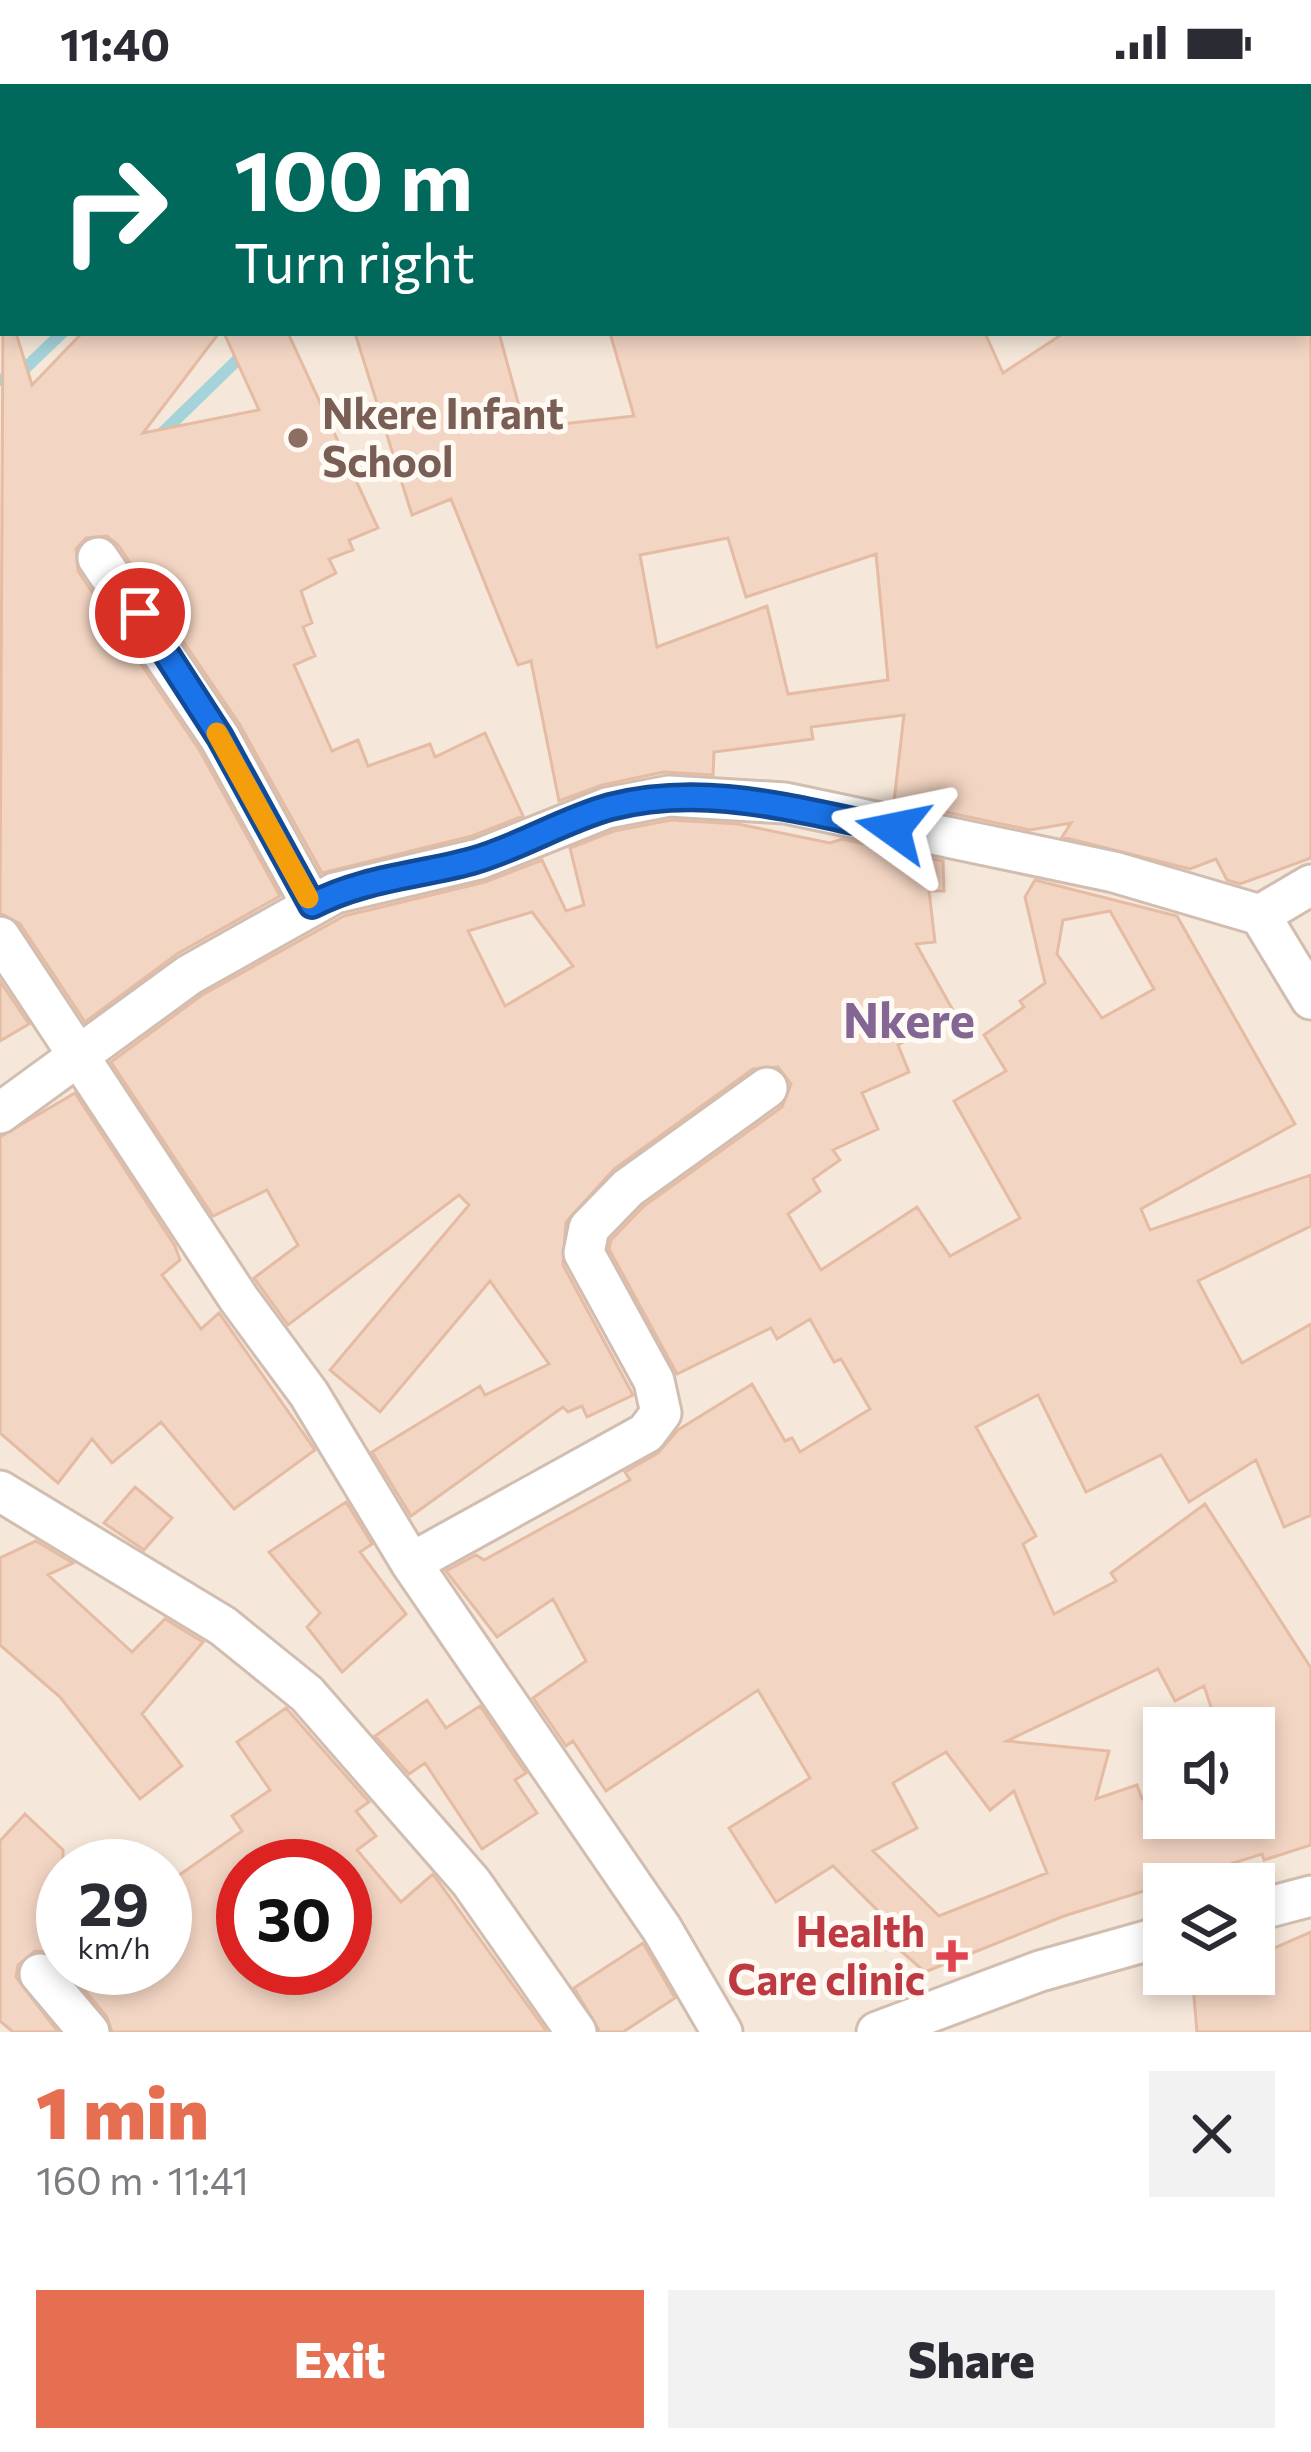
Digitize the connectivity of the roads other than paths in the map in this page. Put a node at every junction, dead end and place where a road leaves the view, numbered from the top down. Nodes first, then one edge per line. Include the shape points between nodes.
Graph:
1 (98, 558) dead end
2 (1311, 885) edge
3 (312, 905) junction
4 (1260, 915) junction
5 (0, 938) edge
6 (1311, 999) edge
7 (76, 1056) junction
8 (767, 1088) dead end
9 (0, 1113) edge
10 (0, 1491) edge
11 (411, 1563) junction
12 (1311, 1896) edge
13 (1275, 1905) edge
14 (1143, 1942) edge
15 (58, 1995) edge
16 (89, 2032) edge
17 (576, 2032) edge
18 (722, 2032) edge
19 (877, 2032) edge

1 - 3 street via 220,737
2 - 4 street
3 - 4 street via 359,884 479,859 607,808 669,796 785,803 1114,872
3 - 7 street via 212,959
4 - 6 street
5 - 7 street
7 - 9 street
7 - 11 street via 309,1394
8 - 11 street via 628,1188 589,1228 584,1253 654,1381 661,1413 646,1433
10 - 17 street via 223,1626 307,1694 471,1882
11 - 18 street via 662,1929
12 - 13 street
14 - 19 street
15 - 16 street

